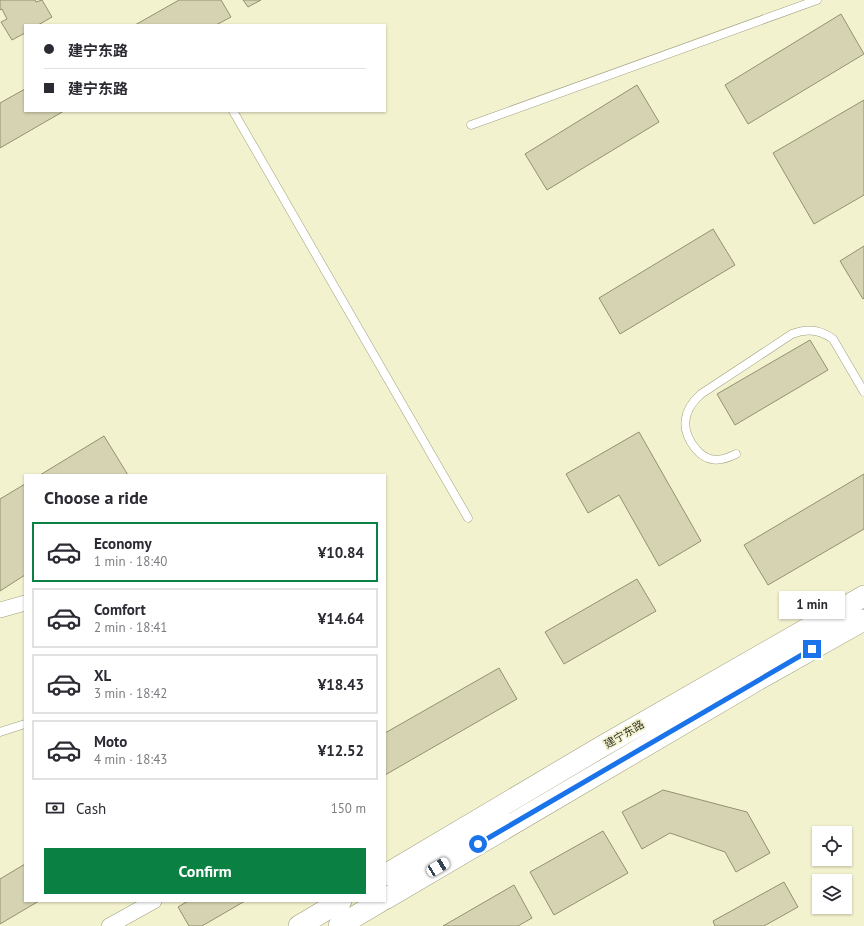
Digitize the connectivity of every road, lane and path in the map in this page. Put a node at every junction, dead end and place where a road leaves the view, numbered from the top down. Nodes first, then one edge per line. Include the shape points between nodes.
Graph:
1 (817, 0) edge
2 (234, 112) edge
3 (471, 125) dead end
4 (864, 392) edge
5 (736, 454) dead end
6 (468, 518) dead end
7 (864, 596) edge
8 (24, 603) edge
9 (0, 610) edge
10 (864, 620) edge
11 (24, 724) edge
12 (0, 732) edge
13 (386, 874) edge
14 (386, 898) edge
15 (152, 902) edge
16 (339, 902) edge
17 (379, 902) edge
18 (109, 926) edge
19 (298, 926) edge
20 (339, 926) edge

1 - 3 lane
2 - 6 lane
4 - 5 lane via 833,339 818,331 800,331 792,334 701,394 689,407 686,432 702,457 717,460
7 - 13 main road, 建宁东路
8 - 9 street
10 - 14 main road, 建宁东路
11 - 12 lane
15 - 18 street
16 - 19 main road
17 - 20 main road

